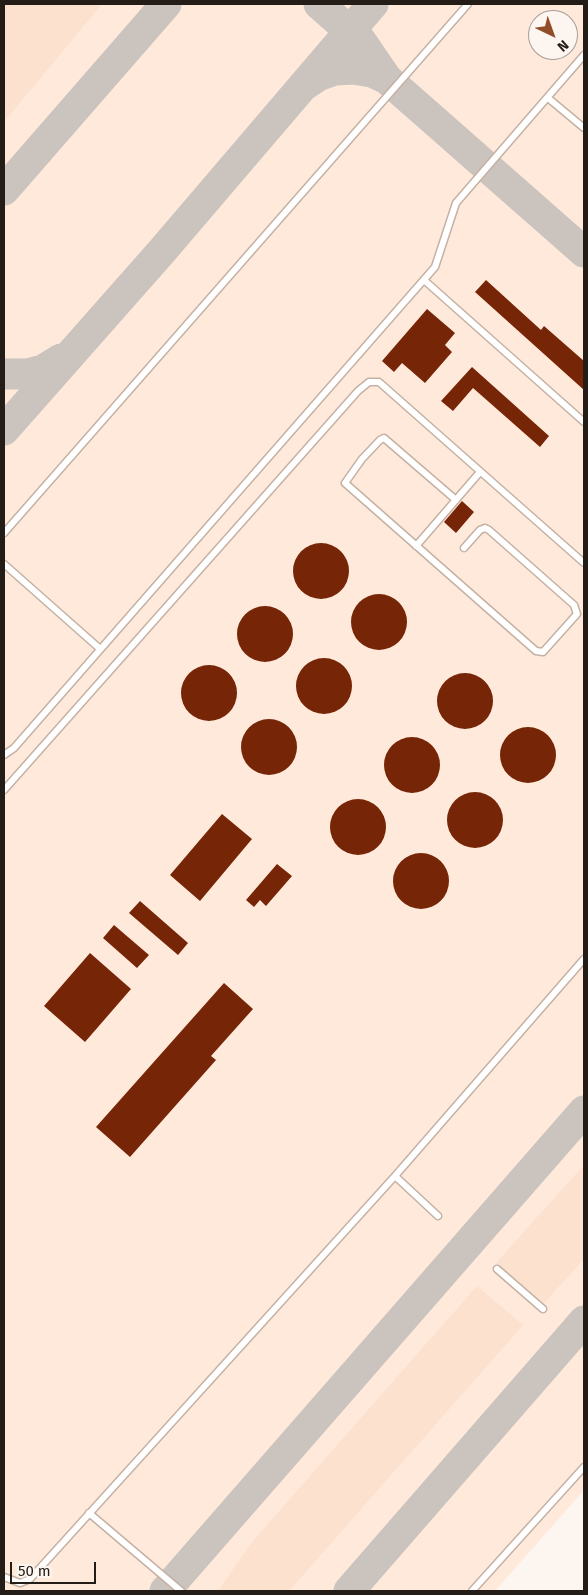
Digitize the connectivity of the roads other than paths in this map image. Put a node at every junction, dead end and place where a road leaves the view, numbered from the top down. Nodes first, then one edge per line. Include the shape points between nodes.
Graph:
1 (468, 4) edge
2 (584, 55) edge
3 (548, 98) junction
4 (584, 128) edge
5 (424, 280) junction
6 (584, 422) edge
7 (480, 472) junction
8 (456, 500) junction
9 (4, 534) edge
10 (416, 546) junction
11 (464, 548) dead end
12 (584, 563) edge
13 (4, 564) edge
14 (99, 648) junction
15 (4, 755) edge
16 (4, 790) edge
17 (584, 959) edge
18 (395, 1176) junction
19 (438, 1216) dead end
20 (497, 1269) dead end
21 (543, 1309) dead end
22 (584, 1467) edge
23 (90, 1513) junction
24 (4, 1577) edge
25 (181, 1591) edge
26 (472, 1591) edge

1 - 9 lane
2 - 3 lane
3 - 4 lane
3 - 5 lane via 456,203 435,267
5 - 6 lane
5 - 14 lane
7 - 8 lane
7 - 12 lane
7 - 16 lane via 379,382 369,382
8 - 10 lane
8 - 10 lane via 384,438 362,459 346,480 346,485
10 - 11 lane via 539,653 577,614 574,605 489,530 480,530
13 - 14 lane
14 - 15 lane via 14,748
17 - 18 lane
18 - 19 lane
18 - 23 lane
20 - 21 lane
22 - 26 lane
23 - 24 lane via 30,1579 20,1583
23 - 25 lane

